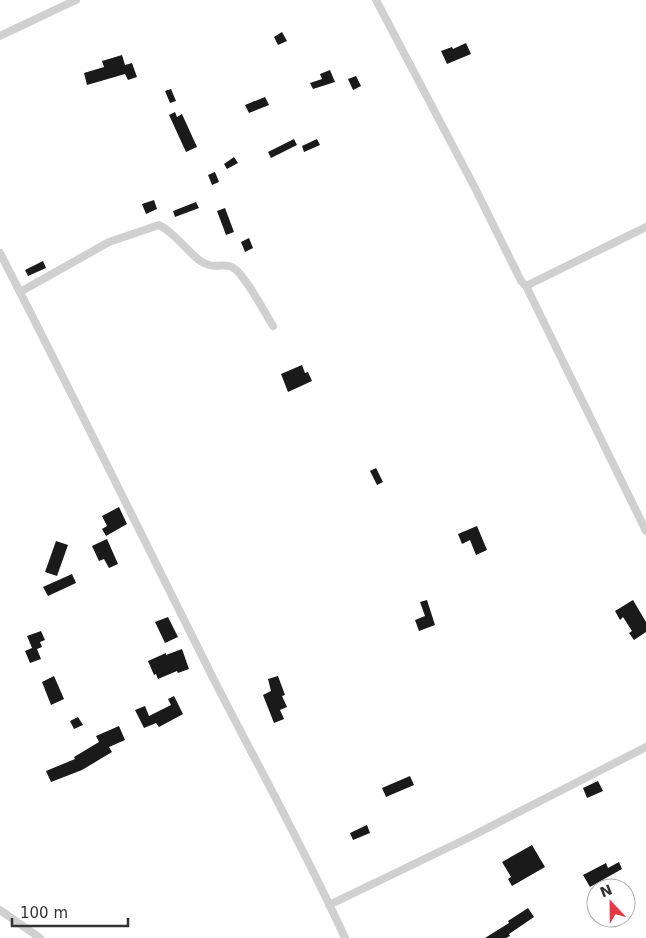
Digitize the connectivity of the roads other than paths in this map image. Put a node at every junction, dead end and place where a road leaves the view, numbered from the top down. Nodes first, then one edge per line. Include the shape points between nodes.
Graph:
1 (76, 0) edge
2 (376, 0) edge
3 (0, 36) edge
4 (646, 227) edge
5 (0, 253) edge
6 (526, 286) junction
7 (20, 292) junction
8 (273, 326) dead end
9 (646, 531) edge
10 (646, 747) edge
11 (329, 905) junction
12 (0, 910) edge
13 (40, 938) edge
14 (345, 938) edge

1 - 3 street
2 - 6 street
4 - 6 street
5 - 7 street
6 - 9 street
7 - 8 street via 109,242 159,225 199,260 239,271
7 - 11 street
10 - 11 street
11 - 14 street
12 - 13 street

